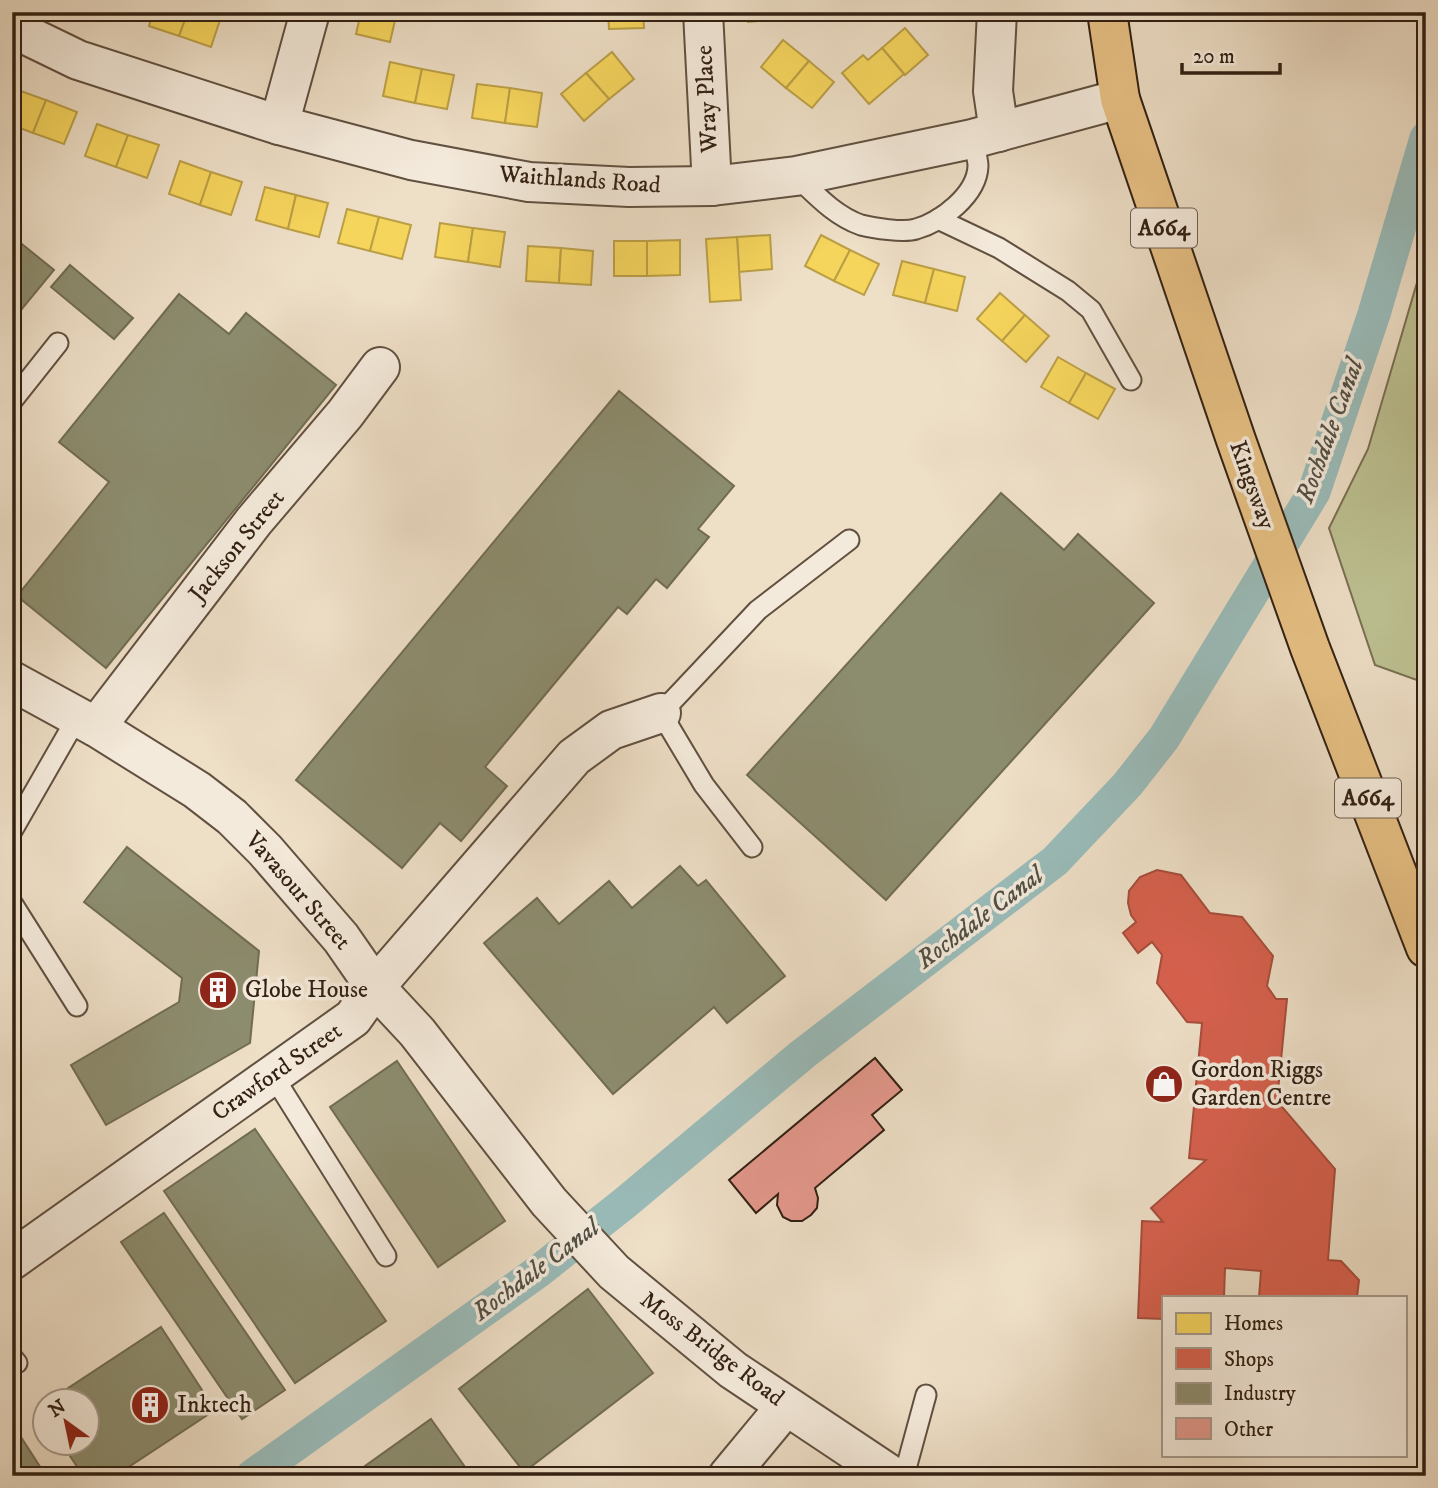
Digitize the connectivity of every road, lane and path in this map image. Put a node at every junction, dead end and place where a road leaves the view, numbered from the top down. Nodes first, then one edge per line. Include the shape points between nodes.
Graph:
1 (310, 12) edge
2 (702, 12) edge
3 (997, 12) edge
4 (1107, 12) edge
5 (12, 28) edge
6 (1120, 99) junction
7 (279, 125) junction
8 (986, 135) junction
9 (796, 176) junction
10 (712, 186) junction
11 (938, 219) junction
12 (58, 343) dead end
13 (380, 367) dead end
14 (1131, 380) dead end
15 (12, 401) edge
16 (849, 540) dead end
17 (12, 681) edge
18 (661, 713) junction
19 (87, 721) junction
20 (12, 831) edge
21 (752, 847) dead end
22 (12, 903) edge
23 (1426, 948) edge
24 (376, 987) junction
25 (77, 1006) dead end
26 (272, 1074) junction
27 (550, 1202) joint
28 (386, 1256) dead end
29 (12, 1260) edge
30 (926, 1395) dead end
31 (786, 1406) junction
32 (728, 1476) edge
33 (892, 1476) edge
34 (904, 1476) edge

1 - 7 street
2 - 10 street, Wray Place
3 - 8 street
4 - 6 main road, Kingsway / A664
5 - 7 street, Waithlands Road via 78,60
6 - 8 street, Waithlands Road
6 - 23 main road, Kingsway / A664 via 1310,648
7 - 10 street, Waithlands Road via 411,160 529,182
8 - 9 street, Waithlands Road
8 - 11 lane via 972,185 957,205
9 - 10 street, Waithlands Road
9 - 11 lane via 830,208 862,225 914,230
11 - 14 lane via 999,248 1091,310
12 - 15 lane
13 - 19 street, Jackson Street
16 - 18 lane via 758,610
17 - 19 street, Vavasour Street
18 - 21 lane via 704,785
18 - 24 street, Crawford Street via 611,730 574,757
19 - 20 lane
19 - 24 street, Vavasour Street via 232,817 341,938
22 - 25 lane
24 - 26 street, Crawford Street via 353,1018
24 - 27 street, Vavasour Street
26 - 28 lane
26 - 29 street, Crawford Street
27 - 31 street, Moss Bridge Road via 614,1272 733,1370
30 - 34 lane
31 - 32 street
31 - 33 street, Moss Bridge Road

